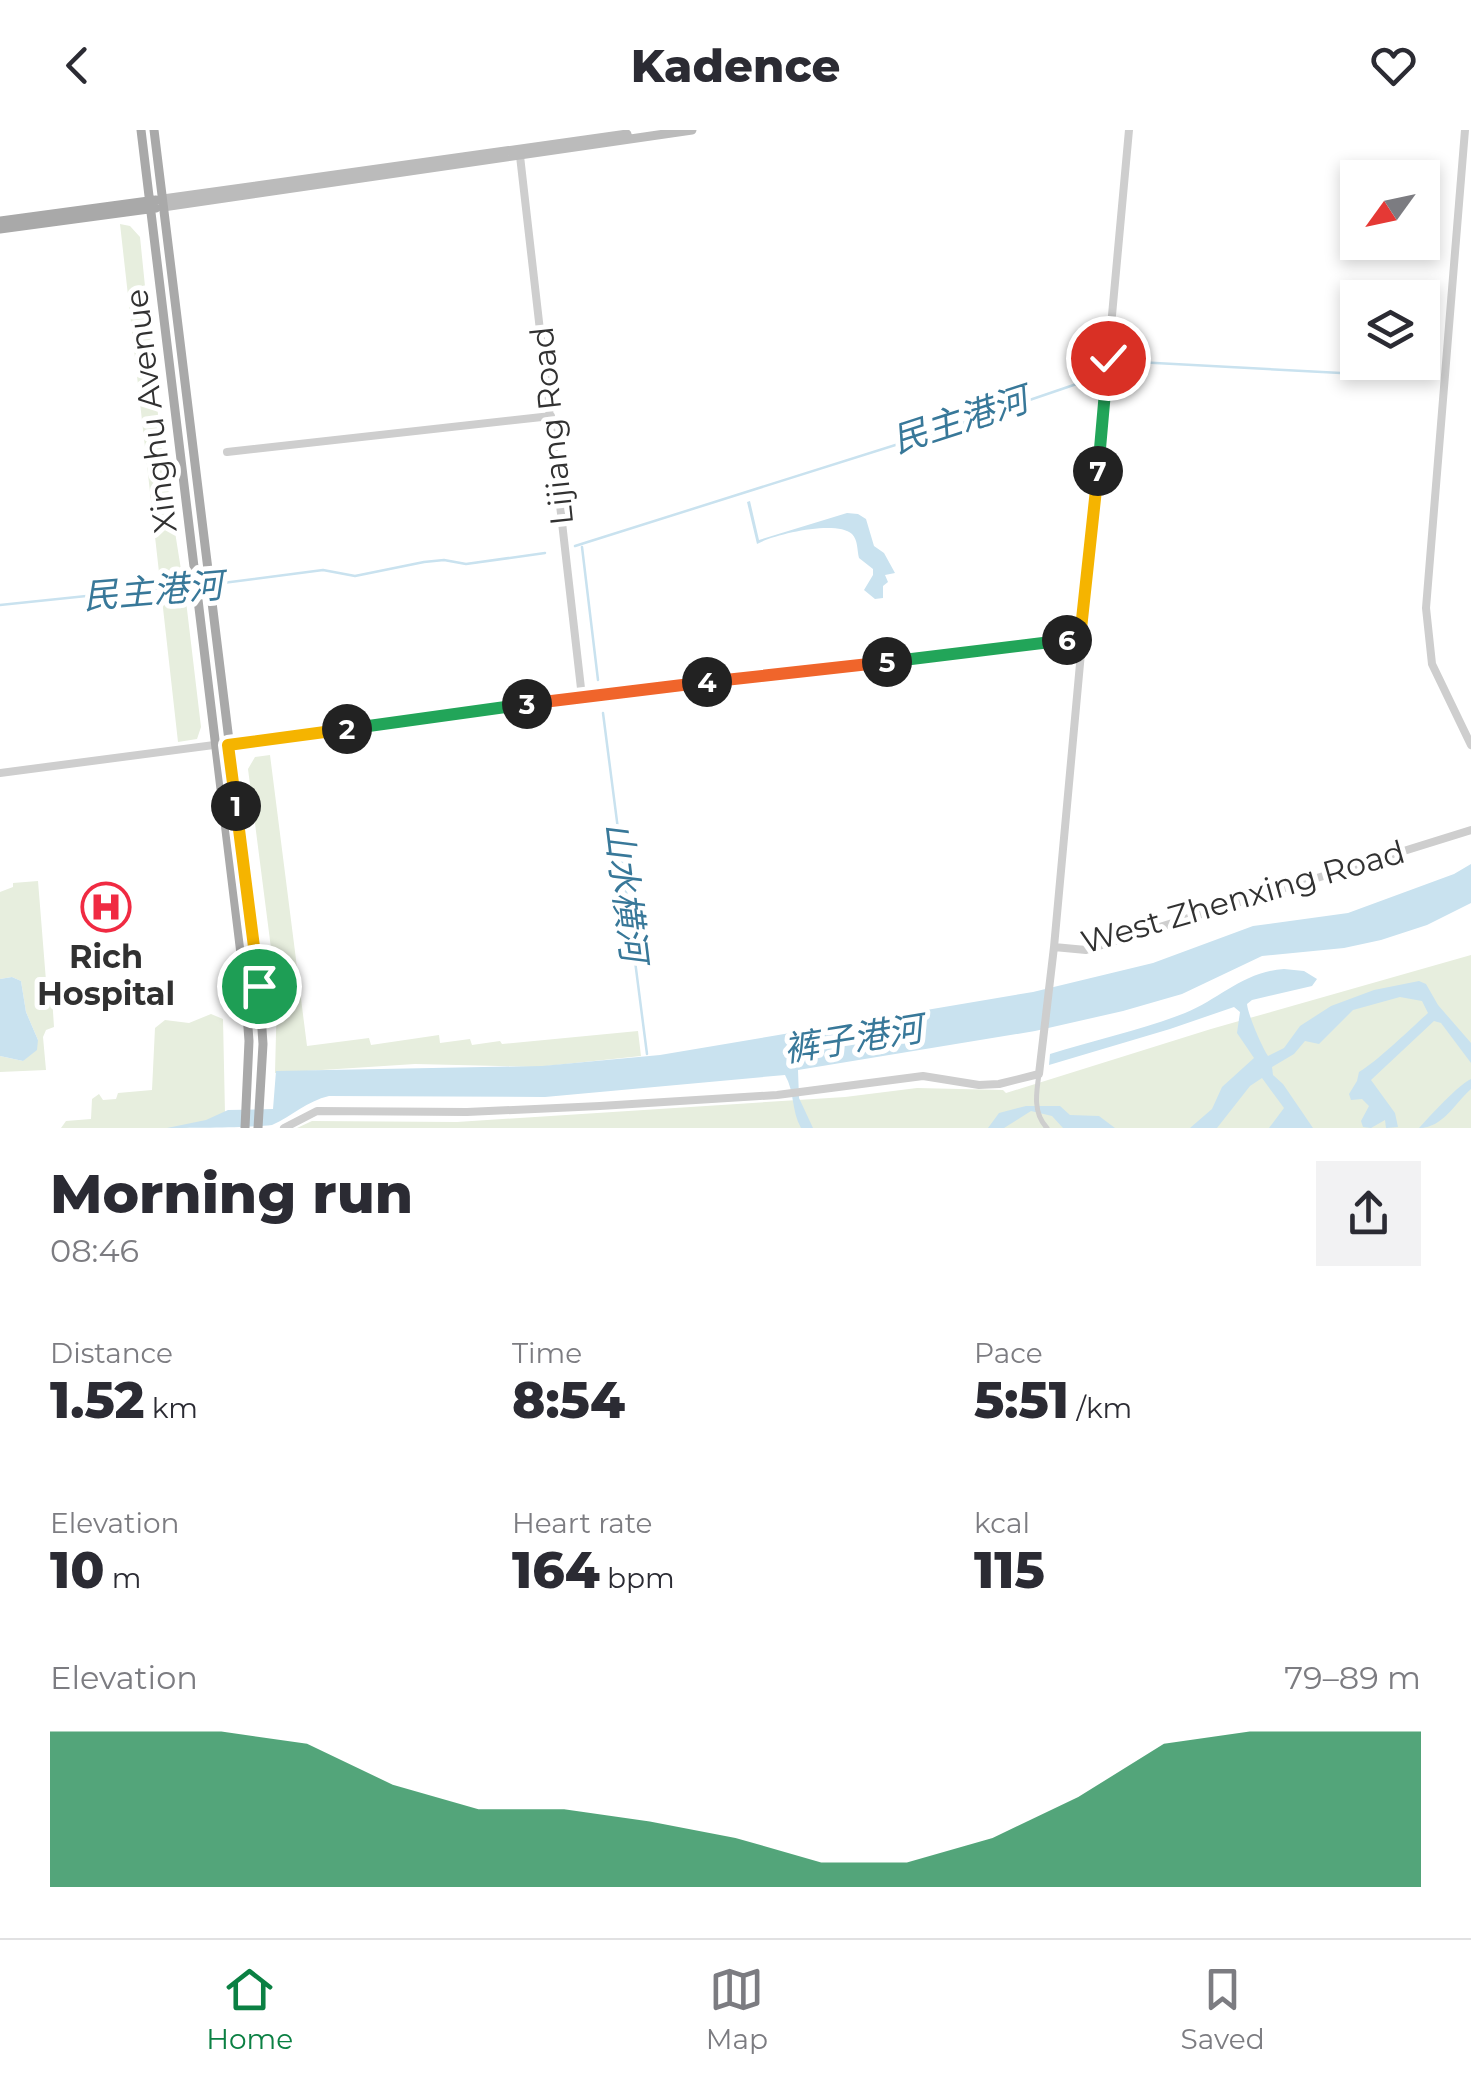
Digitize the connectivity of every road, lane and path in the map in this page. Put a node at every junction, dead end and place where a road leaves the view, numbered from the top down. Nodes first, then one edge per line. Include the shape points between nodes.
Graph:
1 (142, 130) edge
2 (154, 130) edge
3 (655, 130) edge
4 (692, 130) edge
5 (1129, 130) edge
6 (1465, 130) edge
7 (603, 137) edge
8 (520, 156) junction
9 (158, 204) junction
10 (0, 221) edge
11 (0, 229) edge
12 (551, 416) junction
13 (227, 452) dead end
14 (1080, 638) junction
15 (582, 697) junction
16 (228, 745) junction
17 (1471, 745) edge
18 (216, 746) junction
19 (0, 774) edge
20 (1471, 830) edge
21 (1054, 947) junction
22 (1039, 1074) junction
23 (245, 1128) edge
24 (258, 1128) edge
25 (284, 1128) edge
26 (1047, 1128) edge

1 - 9 main road, Xinghu Avenue
2 - 9 main road, Xinghu Avenue
3 - 7 main road
4 - 7 main road
5 - 14 street, West Zhenxing Road
6 - 17 street via 1426,608 1432,664
7 - 8 main road
7 - 9 main road
8 - 9 main road
8 - 12 street, Lijiang Road
9 - 10 main road
9 - 11 main road
9 - 16 main road, Xinghu Avenue
9 - 18 main road, Xinghu Avenue
12 - 13 street
12 - 15 street, Lijiang Road
14 - 15 street
14 - 21 street, West Zhenxing Road
15 - 16 street
16 - 18 street
16 - 24 main road, Xinghu Avenue via 259,986
18 - 19 street
18 - 23 main road, Xinghu Avenue via 249,1041
20 - 21 street, West Zhenxing Road via 1086,950
21 - 22 street
22 - 25 street via 979,1085 923,1076 795,1093 467,1112 317,1111
22 - 26 street via 1038,1118

